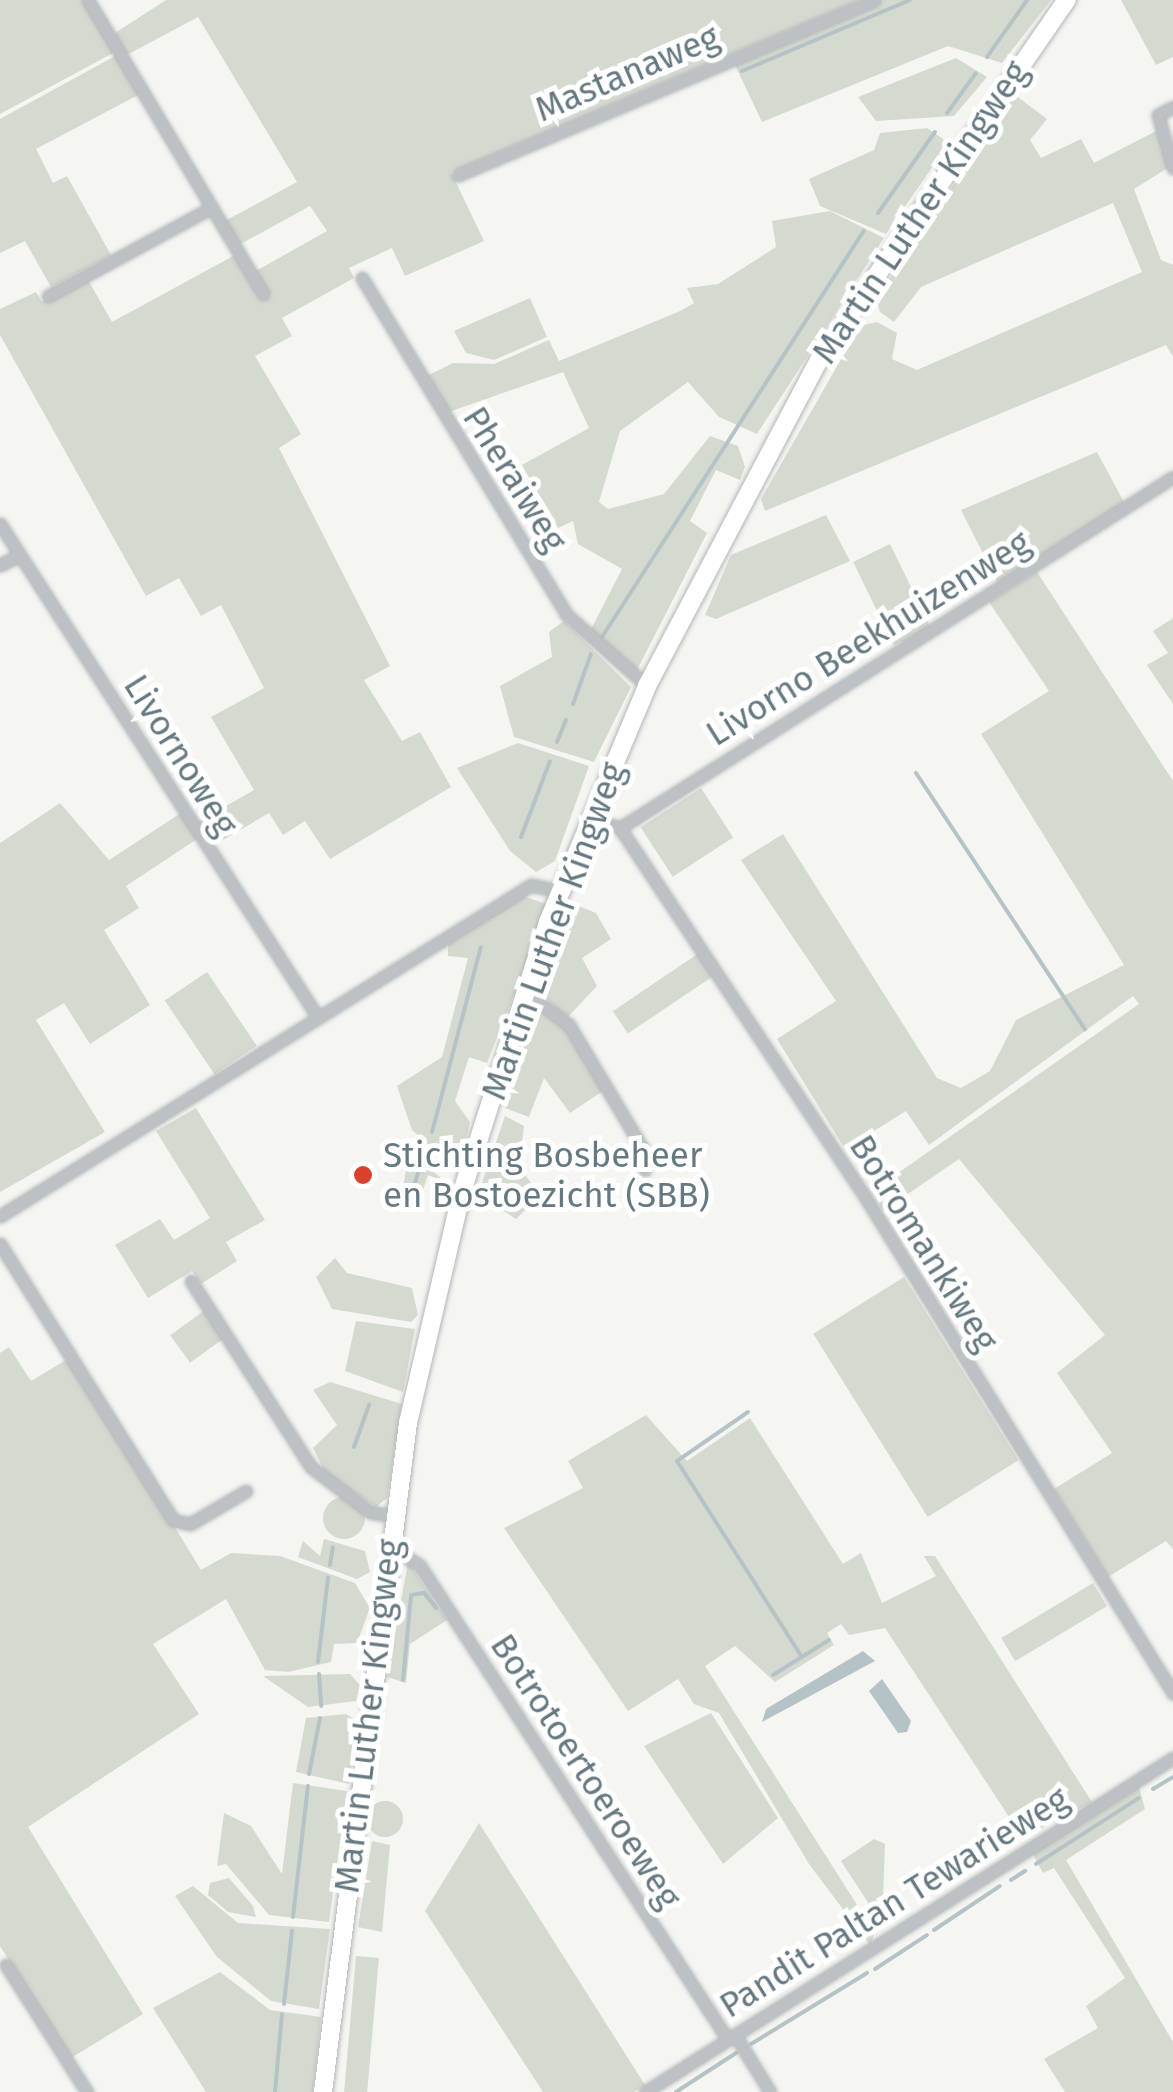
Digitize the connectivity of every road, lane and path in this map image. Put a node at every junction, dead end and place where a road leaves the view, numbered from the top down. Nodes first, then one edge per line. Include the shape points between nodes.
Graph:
1 (88, 0) edge
2 (874, 0) edge
3 (1067, 0) edge
4 (1173, 106) edge
5 (1173, 168) edge
6 (458, 175) dead end
7 (211, 208) junction
8 (362, 278) dead end
9 (263, 294) dead end
10 (48, 296) dead end
11 (1173, 477) edge
12 (0, 524) edge
13 (20, 555) junction
14 (0, 566) edge
15 (646, 686) junction
16 (589, 820) junction
17 (620, 828) junction
18 (560, 891) junction
19 (533, 998) dead end
20 (317, 1016) junction
21 (644, 1170) dead end
22 (0, 1216) edge
23 (0, 1244) edge
24 (191, 1281) dead end
25 (246, 1490) dead end
26 (393, 1516) junction
27 (387, 1545) junction
28 (1173, 1694) edge
29 (1173, 1758) edge
30 (6, 1964) dead end
31 (732, 2038) junction
32 (87, 2092) edge
33 (323, 2092) edge
34 (645, 2092) edge
35 (770, 2092) edge

1 - 7 street
2 - 6 street, Mastanaweg
3 - 15 main road, Martin Luther Kingweg via 822,356
4 - 5 street via 1158,115
7 - 9 street
7 - 10 street
8 - 15 street, Pheraiweg via 566,614
11 - 17 street, Livorno Beekhuizenweg
12 - 13 street, Livornoweg
13 - 14 street
13 - 20 street, Livornoweg
15 - 16 main road, Martin Luther Kingweg
16 - 17 street
16 - 18 main road, Martin Luther Kingweg
17 - 28 street, Botromankiweg via 862,1192
18 - 20 street via 531,884
18 - 26 main road, Martin Luther Kingweg via 438,1280
19 - 21 street via 568,1025 646,1154
20 - 22 street
23 - 25 street via 173,1520 190,1524
24 - 26 street via 310,1467 370,1512
26 - 27 main road, Martin Luther Kingweg
27 - 31 street, Botrotoertoeroeweg via 420,1566
27 - 33 main road, Martin Luther Kingweg
29 - 31 street, Pandit Paltan Tewarieweg
30 - 32 street
31 - 34 street, Pandit Paltan Tewarieweg
31 - 35 street, Botrotoertoeroeweg

